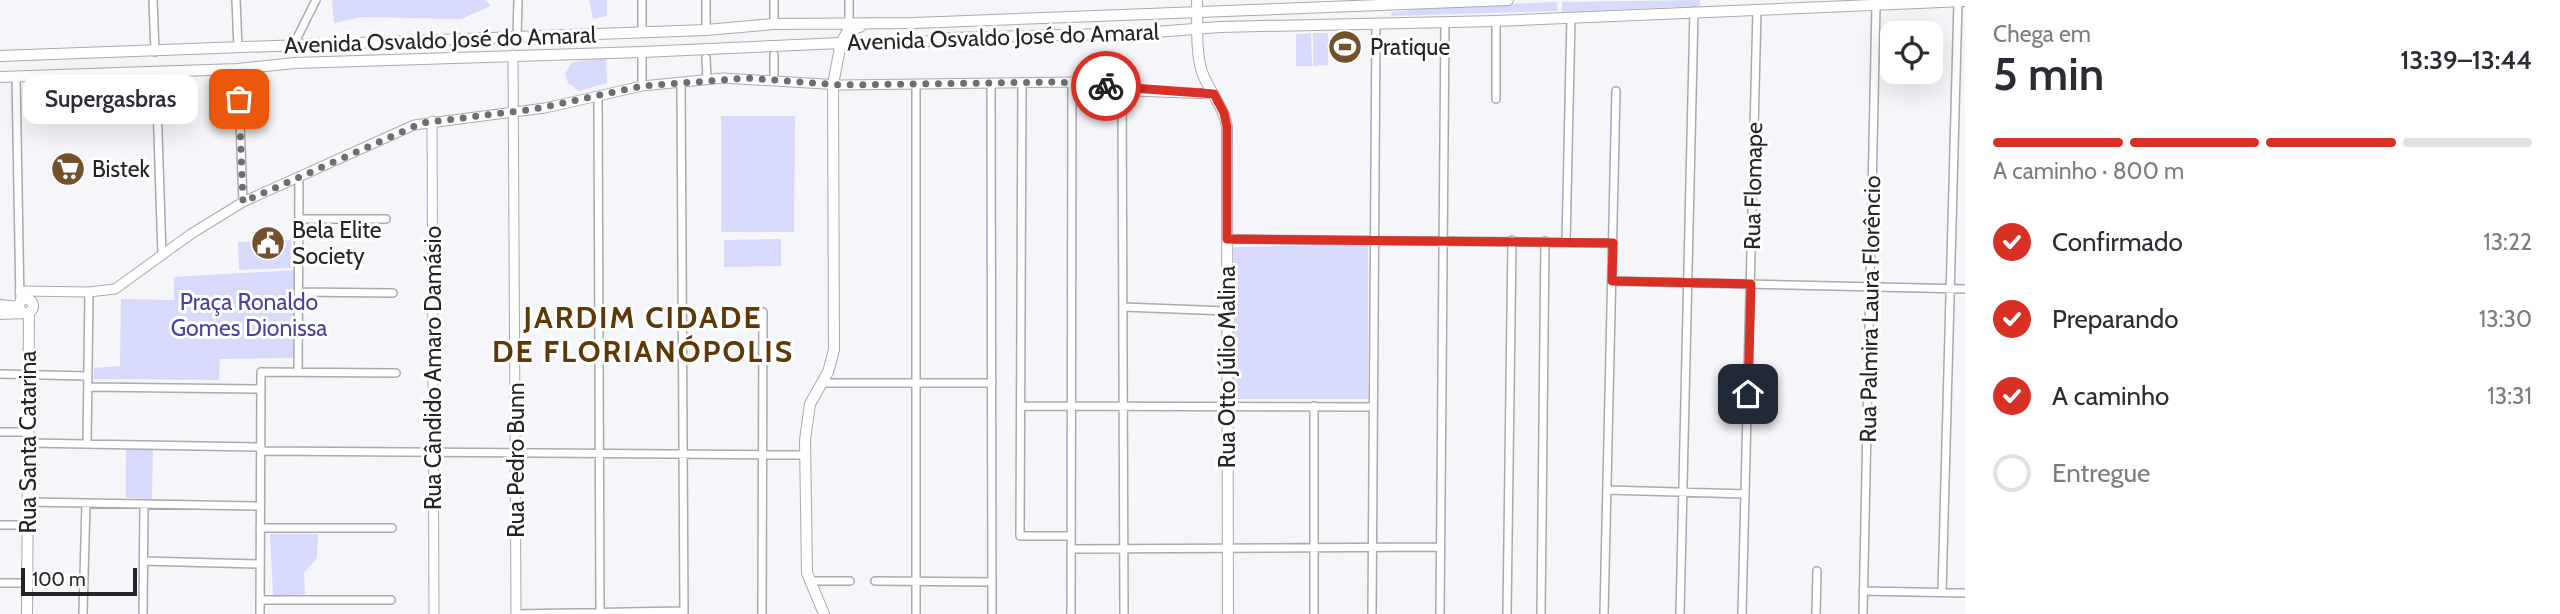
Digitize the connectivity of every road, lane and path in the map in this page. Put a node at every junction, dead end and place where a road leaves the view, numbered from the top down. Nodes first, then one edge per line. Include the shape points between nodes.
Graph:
1 (153, 0) edge
2 (236, 0) edge
3 (316, 0) edge
4 (518, 0) edge
5 (642, 0) edge
6 (706, 0) edge
7 (774, 0) edge
8 (849, 0) edge
9 (1495, 0) edge
10 (1508, 0) edge
11 (1430, 2) edge
12 (1962, 2) edge
13 (1295, 3) edge
14 (1362, 3) edge
15 (1834, 3) edge
16 (1198, 5) edge
17 (1877, 5) junction
18 (1694, 10) junction
19 (1757, 10) junction
20 (1571, 17) junction
21 (988, 19) junction
22 (1496, 21) junction
23 (1445, 22) junction
24 (849, 23) junction
25 (875, 23) junction
26 (774, 24) junction
27 (1376, 24) junction
28 (1198, 28) junction
29 (706, 30) junction
30 (642, 32) junction
31 (517, 37) junction
32 (950, 38) junction
33 (345, 42) junction
34 (841, 43) junction
35 (293, 46) junction
36 (743, 47) junction
37 (238, 48) junction
38 (257, 48) junction
39 (155, 52) junction
40 (642, 52) junction
41 (513, 55) junction
42 (774, 55) dead end
43 (0, 57) edge
44 (706, 58) dead end
45 (295, 63) junction
46 (238, 68) junction
47 (214, 69) junction
48 (156, 72) junction
49 (16, 76) junction
50 (0, 77) edge
51 (707, 79) junction
52 (774, 79) junction
53 (681, 82) junction
54 (1022, 82) junction
55 (1072, 82) junction
56 (832, 83) junction
57 (992, 83) junction
58 (916, 84) junction
59 (642, 86) junction
60 (1122, 90) junction
61 (1616, 91) dead end
62 (1214, 94) junction
63 (598, 96) junction
64 (1496, 99) dead end
65 (514, 112) junction
66 (432, 121) junction
67 (299, 176) junction
68 (243, 202) junction
69 (299, 219) junction
70 (386, 219) dead end
71 (1374, 238) junction
72 (1227, 239) junction
73 (1441, 239) junction
74 (1512, 240) junction
75 (1545, 241) junction
76 (1566, 242) junction
77 (1613, 243) junction
78 (162, 255) junction
79 (1612, 281) junction
80 (1689, 283) junction
81 (1751, 284) junction
82 (1870, 287) junction
83 (1951, 289) junction
84 (1965, 289) edge
85 (20, 291) junction
86 (39, 292) junction
87 (89, 292) junction
88 (298, 292) junction
89 (393, 293) dead end
90 (0, 305) edge
91 (25, 307) junction
92 (1124, 307) junction
93 (1227, 311) junction
94 (763, 312) dead end
95 (0, 314) edge
96 (298, 372) junction
97 (396, 373) dead end
98 (0, 374) edge
99 (28, 375) junction
100 (88, 376) junction
101 (821, 383) junction
102 (916, 383) junction
103 (992, 383) junction
104 (88, 387) junction
105 (261, 389) junction
106 (1021, 407) junction
107 (1070, 407) junction
108 (1123, 407) junction
109 (1227, 407) junction
110 (1314, 407) junction
111 (1373, 407) junction
112 (0, 432) edge
113 (28, 437) junction
114 (87, 444) junction
115 (261, 449) junction
116 (433, 452) junction
117 (516, 452) junction
118 (600, 453) junction
119 (683, 454) junction
120 (763, 454) junction
121 (805, 455) junction
122 (1608, 490) junction
123 (1683, 492) junction
124 (1745, 494) junction
125 (27, 502) junction
126 (86, 503) junction
127 (144, 504) junction
128 (260, 506) junction
129 (0, 525) edge
130 (27, 525) junction
131 (260, 528) junction
132 (392, 528) dead end
133 (1070, 536) junction
134 (1440, 547) junction
135 (1124, 548) junction
136 (1227, 548) junction
137 (1314, 548) junction
138 (1373, 548) junction
139 (1070, 549) junction
140 (144, 561) junction
141 (260, 564) junction
142 (1817, 571) dead end
143 (810, 581) junction
144 (850, 581) dead end
145 (875, 581) dead end
146 (916, 581) junction
147 (992, 582) junction
148 (0, 583) edge
149 (27, 583) junction
150 (1864, 591) junction
151 (1942, 592) junction
152 (1965, 593) edge
153 (260, 600) junction
154 (391, 600) dead end
155 (600, 613) edge
156 (684, 613) edge
157 (27, 614) edge
158 (83, 614) edge
159 (143, 614) edge
160 (260, 614) edge
161 (434, 614) edge
162 (516, 614) edge
163 (762, 614) edge
164 (824, 614) edge
165 (916, 614) edge
166 (992, 614) edge
167 (1071, 614) edge
168 (1124, 614) edge
169 (1228, 614) edge
170 (1314, 614) edge
171 (1372, 614) edge
172 (1440, 614) edge
173 (1507, 614) edge
174 (1541, 614) edge
175 (1604, 614) edge
176 (1680, 614) edge
177 (1742, 614) edge
178 (1816, 614) edge
179 (1863, 614) edge

1 - 39 street
2 - 37 street
3 - 35 street
4 - 31 street
5 - 30 street
6 - 29 street
7 - 26 street
8 - 24 street
9 - 10 main road, Avenida Osvaldo José do Amaral
9 - 11 main road, Avenida Osvaldo José do Amaral
11 - 14 main road, Avenida Osvaldo José do Amaral
11 - 27 main road via 1382,10
12 - 17 main road, Avenida Osvaldo José do Amaral
12 - 83 street
13 - 14 main road, Avenida Osvaldo José do Amaral
13 - 16 main road, Avenida Osvaldo José do Amaral
15 - 17 main road, Avenida Osvaldo José do Amaral
15 - 19 main road, Avenida Osvaldo José do Amaral
16 - 21 main road, Avenida Osvaldo José do Amaral
16 - 28 main road, Rua Otto Júlio Malina
17 - 82 street, Rua Palmira Laura Florêncio
18 - 19 main road, Avenida Osvaldo José do Amaral
18 - 20 main road, Avenida Osvaldo José do Amaral
18 - 80 street
19 - 81 street, Rua Flomape
20 - 22 main road, Avenida Osvaldo José do Amaral
20 - 76 street
21 - 25 main road, Avenida Osvaldo José do Amaral
21 - 32 main road via 992,31
22 - 23 main road, Avenida Osvaldo José do Amaral
22 - 64 street
23 - 27 main road, Avenida Osvaldo José do Amaral
23 - 73 street
24 - 25 main road, Avenida Osvaldo José do Amaral
24 - 26 main road, Avenida Osvaldo José do Amaral
25 - 34 main road via 851,28
26 - 29 main road, Avenida Osvaldo José do Amaral
26 - 36 main road via 736,32 733,41
27 - 28 main road, Avenida Osvaldo José do Amaral
27 - 71 street
28 - 32 main road, Avenida Osvaldo José do Amaral
28 - 62 main road, Rua Otto Júlio Malina via 1200,62
29 - 30 main road, Avenida Osvaldo José do Amaral
30 - 31 main road, Avenida Osvaldo José do Amaral
31 - 33 main road, Avenida Osvaldo José do Amaral
32 - 34 main road, Avenida Osvaldo José do Amaral
33 - 35 main road, Avenida Osvaldo José do Amaral
33 - 45 main road via 350,52 345,57 314,57
34 - 36 main road, Avenida Osvaldo José do Amaral
34 - 56 main road
35 - 38 main road, Avenida Osvaldo José do Amaral
36 - 40 main road, Avenida Osvaldo José do Amaral
37 - 38 main road, Avenida Osvaldo José do Amaral
37 - 39 main road, Avenida Osvaldo José do Amaral
38 - 47 main road via 217,53 210,61
39 - 43 main road, Avenida Osvaldo José do Amaral
40 - 41 main road, Avenida Osvaldo José do Amaral
40 - 59 street
41 - 45 main road, Avenida Osvaldo José do Amaral
41 - 65 street, Rua Pedro Bunn
42 - 52 street
44 - 51 street
45 - 46 main road, Avenida Osvaldo José do Amaral
46 - 47 main road, Avenida Osvaldo José do Amaral
46 - 68 street
47 - 48 main road, Avenida Osvaldo José do Amaral
48 - 49 main road, Avenida Osvaldo José do Amaral
48 - 78 street
49 - 50 main road, Avenida Osvaldo José do Amaral
49 - 85 street, Rua Santa Catarina
51 - 52 street
51 - 53 street
52 - 56 street
53 - 59 street
53 - 119 street
54 - 55 street
54 - 57 street
54 - 106 street
55 - 60 street
55 - 107 street
56 - 58 street
56 - 101 main road via 834,350
57 - 58 street
57 - 103 street
58 - 102 street
59 - 63 street
60 - 62 street
60 - 92 street
61 - 77 street
62 - 72 main road, Rua Otto Júlio Malina via 1227,127
63 - 65 street
63 - 118 street
65 - 66 street
65 - 117 street, Rua Pedro Bunn
66 - 67 street
66 - 116 street, Rua Cândido Amaro Damásio
67 - 68 street
67 - 69 street
68 - 78 street
69 - 70 street
69 - 88 street
71 - 72 street
71 - 73 street
71 - 111 street
72 - 93 main road, Rua Otto Júlio Malina
73 - 74 street
73 - 134 street
74 - 75 street
74 - 173 street
75 - 76 street
75 - 174 street
76 - 77 street
77 - 79 street
78 - 87 street via 125,285
79 - 80 street
79 - 122 street
80 - 81 street
80 - 123 street
81 - 82 street
81 - 124 street, Rua Flomape
82 - 83 street
82 - 150 street, Rua Palmira Laura Florêncio
83 - 84 street
83 - 151 street
85 - 86 street
85 - 91 street, Rua Santa Catarina
86 - 87 street
86 - 91 street
87 - 100 street
88 - 89 street
88 - 96 street
90 - 91 main road
91 - 95 main road
91 - 99 main road, Rua Santa Catarina
92 - 93 street
92 - 108 street
93 - 109 main road, Rua Otto Júlio Malina
94 - 120 street
96 - 97 street
96 - 105 street via 261,372
98 - 99 street
99 - 100 street
99 - 113 main road, Rua Santa Catarina
100 - 104 street
101 - 102 street
101 - 121 main road via 808,415
102 - 103 street
102 - 146 street
103 - 147 street
104 - 105 street
104 - 114 street
105 - 115 street
106 - 107 street
106 - 133 street via 1020,536
107 - 108 street
107 - 133 street
108 - 109 street
108 - 135 street
109 - 110 street
109 - 136 main road, Rua Otto Júlio Malina
110 - 111 street
110 - 137 street
111 - 138 street
112 - 113 street
113 - 114 street
113 - 125 main road, Rua Santa Catarina
114 - 115 street
115 - 116 street
115 - 128 street
116 - 117 street
116 - 161 street, Rua Cândido Amaro Damásio
117 - 118 street
117 - 162 street, Rua Pedro Bunn
118 - 119 street
118 - 155 street
119 - 120 street
119 - 156 street
120 - 121 street
120 - 163 street
121 - 143 main road
122 - 123 street
122 - 175 street
123 - 124 street
123 - 176 street
124 - 177 street, Rua Flomape
125 - 126 street
125 - 130 main road, Rua Santa Catarina
126 - 127 street
126 - 158 street
127 - 128 street
127 - 140 street
128 - 131 street
129 - 130 street
130 - 149 main road, Rua Santa Catarina
131 - 132 street
131 - 141 street
133 - 139 street
134 - 138 street
134 - 172 street
135 - 136 street
135 - 139 street
135 - 168 street
136 - 137 street
136 - 169 main road, Rua Otto Júlio Malina
137 - 138 street
137 - 170 street
138 - 171 street
139 - 167 street
140 - 141 street
140 - 159 street
141 - 153 street
142 - 178 street
143 - 144 street
143 - 164 main road
145 - 146 street
146 - 147 street
146 - 165 street
147 - 166 street
148 - 149 street
149 - 157 main road, Rua Santa Catarina
150 - 151 street
150 - 179 street, Rua Palmira Laura Florêncio
151 - 152 street
153 - 154 street
153 - 160 street
155 - 156 street
155 - 162 street

